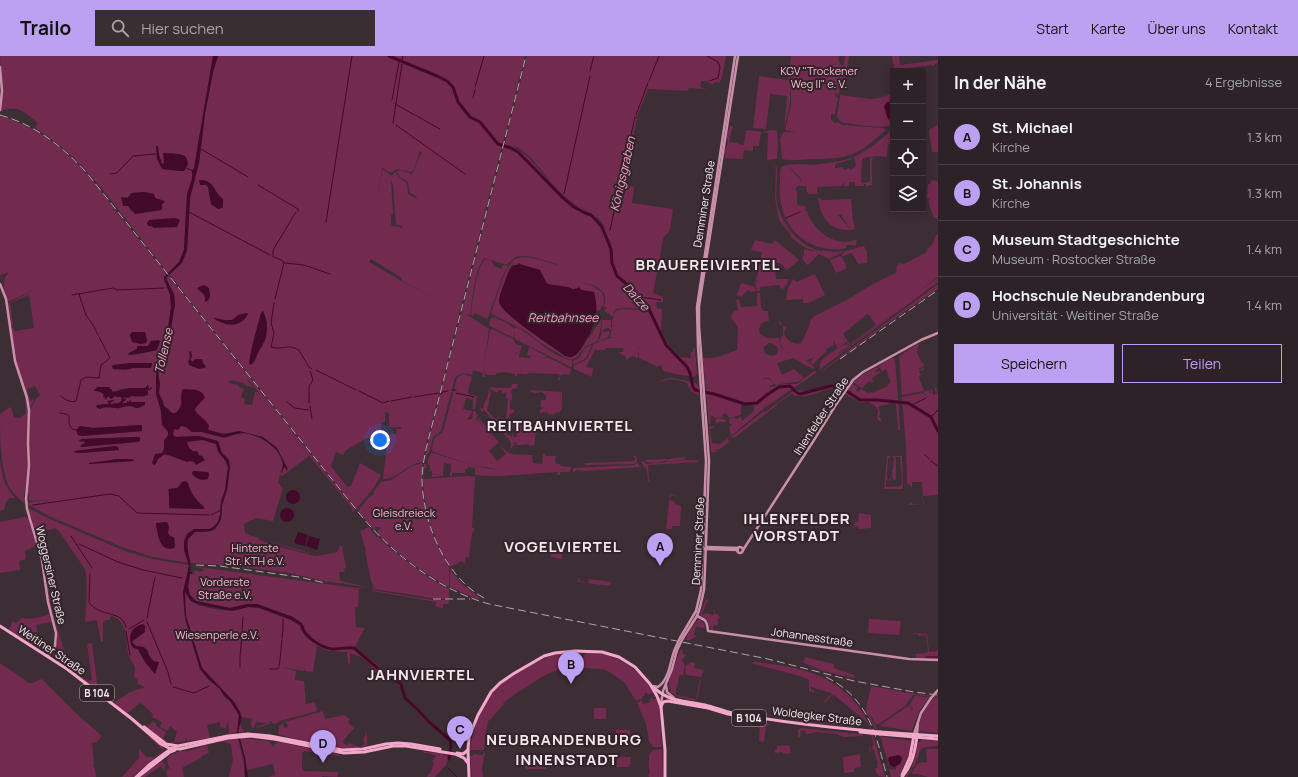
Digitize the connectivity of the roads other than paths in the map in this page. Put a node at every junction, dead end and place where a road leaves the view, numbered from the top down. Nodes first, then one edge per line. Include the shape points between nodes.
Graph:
1 (737, 56) edge
2 (0, 67) edge
3 (0, 110) edge
4 (0, 284) edge
5 (938, 333) edge
6 (705, 548) junction
7 (706, 596) dead end
8 (702, 600) junction
9 (695, 616) junction
10 (0, 626) edge
11 (676, 649) junction
12 (48, 656) junction
13 (938, 660) edge
14 (667, 679) junction
15 (651, 685) junction
16 (938, 690) edge
17 (662, 694) junction
18 (676, 700) junction
19 (698, 705) junction
20 (660, 707) junction
21 (915, 736) junction
22 (938, 738) edge
23 (169, 748) junction
24 (468, 750) junction
25 (450, 752) junction
26 (161, 757) junction
27 (468, 763) junction
28 (137, 777) edge
29 (469, 777) edge
30 (665, 777) edge
31 (902, 777) edge

1 - 6 main road, Demminer Straße via 699,306 701,379 709,461
2 - 3 main road
4 - 12 main road, Woggersiner Straße via 6,299 15,361 29,410 26,500 42,560 48,602 56,633 54,646
5 - 6 main road, Ihlenfelder Straße via 863,372 846,389 748,543 740,549
6 - 8 main road, Demminer Straße
6 - 9 main road, Demminer Straße via 701,590
7 - 8 main road
8 - 9 main road, Demminer Straße
9 - 11 main road, Demminer Straße, bridge
9 - 13 main road, Johannesstraße via 706,621 708,631 913,659
10 - 12 main road, Weitiner Straße / B 104
11 - 14 main road, Demminer Straße
11 - 15 main road, Demminer Straße via 662,684 658,687
12 - 23 main road, Weitiner Straße / B 104
14 - 17 main road, Demminer Straße
14 - 18 main road via 667,691
15 - 17 main road, Woldegker Straße / B 104
15 - 20 main road, B 104
15 - 24 main road, B 104 via 635,667 612,654 597,651 549,654 513,674 493,689 473,726
16 - 21 main road, bridge via 923,710
17 - 18 main road, Woldegker Straße / B 104
17 - 20 main road, Demminer Straße
18 - 19 main road, Woldegker Straße / B 104
19 - 20 main road, Woldegker Straße / B 104 via 665,701
19 - 21 main road, Woldegker Straße / B 104, bridge via 728,714 797,726
20 - 30 main road
21 - 22 main road, Woldegker Straße / B 104
21 - 31 main road
23 - 25 main road via 238,735 275,738 341,753 360,753 400,745
23 - 26 main road
23 - 26 main road
24 - 25 main road via 463,754
24 - 27 main road, B 104
25 - 27 main road
26 - 28 main road
27 - 29 main road, B 104

